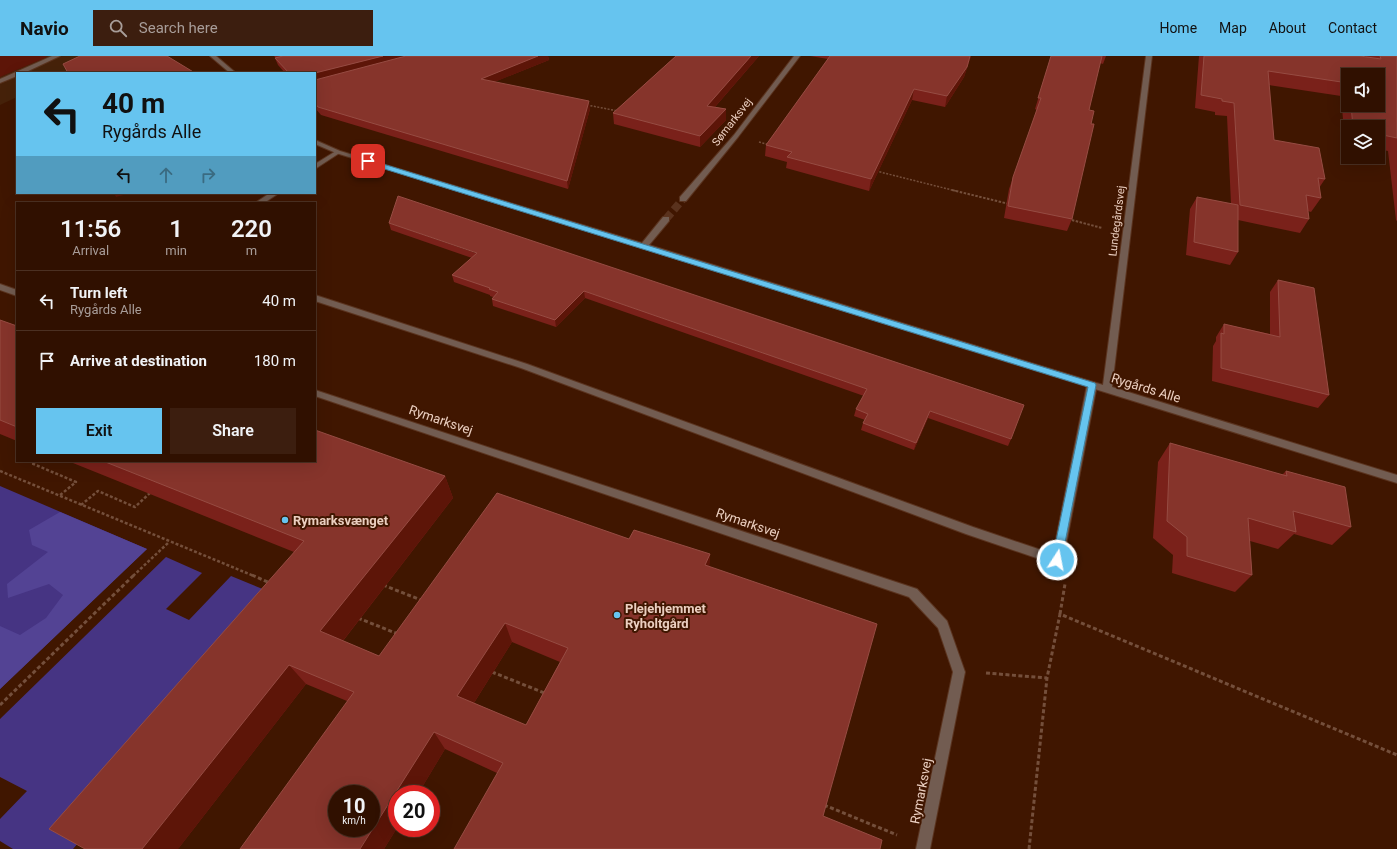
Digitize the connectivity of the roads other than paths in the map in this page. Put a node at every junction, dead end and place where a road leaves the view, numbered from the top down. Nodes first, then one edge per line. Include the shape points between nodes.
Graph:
1 (57, 56) edge
2 (213, 56) edge
3 (797, 56) edge
4 (1149, 56) edge
5 (20, 72) edge
6 (232, 72) edge
7 (16, 74) edge
8 (0, 81) edge
9 (316, 142) edge
10 (338, 152) junction
11 (316, 166) edge
12 (273, 194) edge
13 (683, 200) tunnel mouth
14 (261, 202) edge
15 (666, 219) tunnel mouth
16 (643, 247) junction
17 (0, 287) edge
18 (16, 293) edge
19 (316, 298) edge
20 (1092, 385) junction
21 (1107, 390) junction
22 (316, 393) edge
23 (1397, 479) edge
24 (924, 847) edge

1 - 5 street
2 - 6 street
3 - 13 street, Sømarksvej
4 - 21 street, Lundegårdsvej
7 - 8 street
9 - 10 street, Rygårds Alle
10 - 11 street
10 - 16 street, Rygårds Alle
12 - 14 street
15 - 16 street
16 - 20 street, Rygårds Alle
17 - 18 street
19 - 20 street via 524,366 970,532 1057,560
20 - 21 street, Rygårds Alle
21 - 23 street, Rygårds Alle
22 - 24 street, Rymarksvej via 913,593 943,625 959,672

